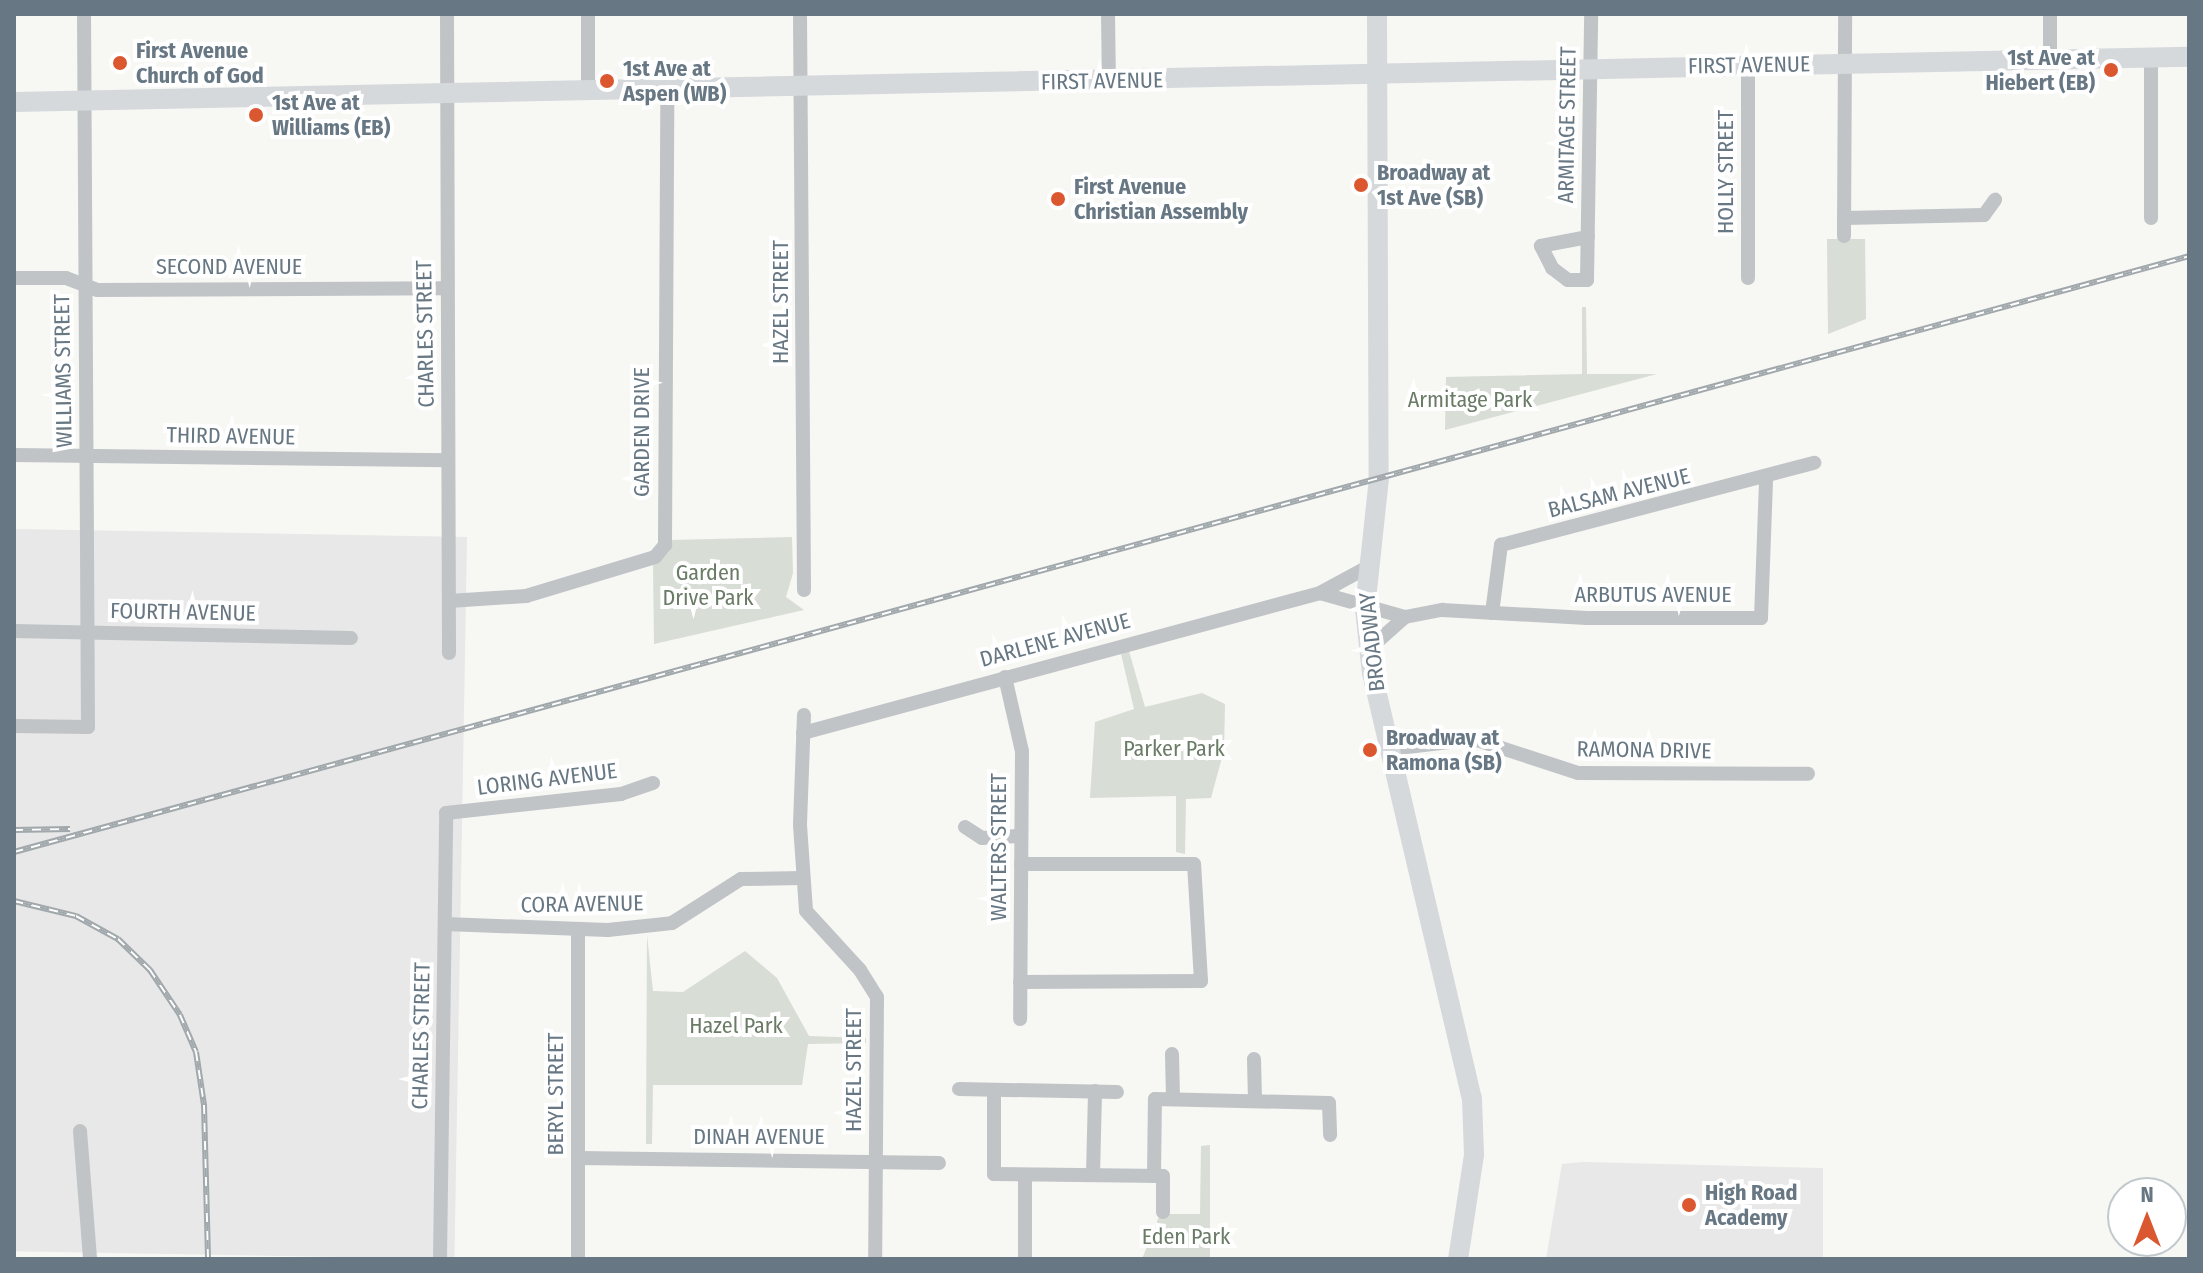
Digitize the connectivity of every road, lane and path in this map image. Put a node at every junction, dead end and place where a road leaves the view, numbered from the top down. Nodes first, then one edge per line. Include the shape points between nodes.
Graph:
1 (84, 14) edge
2 (447, 14) edge
3 (588, 14) edge
4 (800, 14) edge
5 (1108, 14) edge
6 (1377, 14) edge
7 (1591, 14) edge
8 (1845, 14) edge
9 (2050, 14) edge
10 (2189, 57) edge
11 (2050, 58) junction
12 (2151, 58) junction
13 (1845, 64) junction
14 (1748, 65) junction
15 (1591, 69) junction
16 (1378, 73) junction
17 (1109, 82) junction
18 (800, 86) junction
19 (667, 90) junction
20 (588, 91) junction
21 (446, 95) junction
22 (14, 102) edge
23 (84, 102) junction
24 (1995, 200) dead end
25 (1844, 218) junction
26 (2151, 218) dead end
27 (1844, 236) dead end
28 (1588, 237) dead end
29 (14, 278) edge
30 (1748, 278) dead end
31 (83, 284) junction
32 (446, 288) junction
33 (14, 455) edge
34 (87, 456) junction
35 (448, 460) junction
36 (1814, 463) dead end
37 (1766, 479) junction
38 (1366, 568) junction
39 (804, 590) dead end
40 (1320, 593) junction
41 (449, 601) junction
42 (1365, 609) junction
43 (1492, 613) junction
44 (1405, 617) junction
45 (14, 631) edge
46 (87, 632) junction
47 (351, 638) dead end
48 (1369, 649) junction
49 (449, 653) dead end
50 (1005, 677) junction
51 (804, 715) dead end
52 (14, 726) edge
53 (803, 733) junction
54 (1390, 749) junction
55 (1808, 774) dead end
56 (653, 783) dead end
57 (446, 813) joint
58 (965, 827) dead end
59 (1021, 836) junction
60 (1021, 864) junction
61 (802, 878) junction
62 (445, 924) junction
63 (578, 929) junction
64 (1020, 982) junction
65 (1020, 1019) dead end
66 (1172, 1054) dead end
67 (1254, 1059) dead end
68 (959, 1089) dead end
69 (994, 1090) junction
70 (1095, 1091) junction
71 (1117, 1092) dead end
72 (1173, 1099) junction
73 (1255, 1101) junction
74 (80, 1131) dead end
75 (1330, 1135) dead end
76 (578, 1158) junction
77 (876, 1159) junction
78 (939, 1163) dead end
79 (1093, 1175) junction
80 (1154, 1176) junction
81 (1025, 1178) junction
82 (1163, 1212) dead end
83 (90, 1259) edge
84 (440, 1259) edge
85 (578, 1259) edge
86 (875, 1259) edge
87 (1025, 1259) edge
88 (1458, 1259) edge

1 - 23 street, WILLIAMS STREET
2 - 21 street, CHARLES STREET
3 - 20 street
4 - 18 street, HAZEL STREET
5 - 17 street
6 - 16 street, BROADWAY
7 - 15 street, ARMITAGE STREET
8 - 13 street
9 - 11 street
10 - 12 street, FIRST AVENUE
11 - 12 street, FIRST AVENUE
11 - 13 street, FIRST AVENUE
12 - 26 street
13 - 14 street, FIRST AVENUE
13 - 25 street
14 - 15 street, FIRST AVENUE
14 - 30 street, HOLLY STREET
15 - 16 street, FIRST AVENUE
15 - 28 street, ARMITAGE STREET
16 - 17 street, FIRST AVENUE
16 - 38 street, BROADWAY via 1379,497
17 - 18 street, FIRST AVENUE
18 - 19 street, FIRST AVENUE
18 - 39 street, HAZEL STREET
19 - 20 street, FIRST AVENUE
19 - 41 street, GARDEN DRIVE via 665,545 655,557 526,596
20 - 21 street, FIRST AVENUE
21 - 23 street, FIRST AVENUE
21 - 32 street, CHARLES STREET
22 - 23 street, FIRST AVENUE
23 - 31 street, WILLIAMS STREET
24 - 25 street via 1984,215
25 - 27 street
29 - 31 street, SECOND AVENUE via 66,278
31 - 32 street, SECOND AVENUE via 97,290
31 - 34 street, WILLIAMS STREET
32 - 35 street, CHARLES STREET
33 - 34 street, THIRD AVENUE
34 - 35 street, THIRD AVENUE
34 - 46 street, WILLIAMS STREET
35 - 41 street, CHARLES STREET
36 - 37 street, BALSAM AVENUE
37 - 43 street, BALSAM AVENUE via 1501,545
37 - 43 street, ARBUTUS AVENUE via 1761,618
38 - 40 street, DARLENE AVENUE
38 - 42 street, BROADWAY
40 - 42 street
40 - 50 street, DARLENE AVENUE
41 - 49 street, CHARLES STREET
42 - 44 street, ARBUTUS AVENUE
42 - 48 street, BROADWAY
43 - 44 street, ARBUTUS AVENUE via 1442,610
44 - 48 street
45 - 46 street, FOURTH AVENUE
46 - 47 street, FOURTH AVENUE
46 - 52 street, WILLIAMS STREET via 88,727
48 - 54 street, BROADWAY
50 - 53 street, DARLENE AVENUE
50 - 59 street, WALTERS STREET via 1022,751
51 - 53 street, HAZEL STREET
53 - 61 street, HAZEL STREET
54 - 55 street, RAMONA DRIVE via 1474,739 1578,773
54 - 88 street, BROADWAY via 1472,1098 1474,1155
56 - 57 street, LORING AVENUE via 621,794
57 - 62 street, CHARLES STREET
58 - 59 street via 982,838
59 - 60 street, WALTERS STREET
60 - 64 street, WALTERS STREET
60 - 64 street via 1194,864 1201,981
61 - 63 street, CORA AVENUE via 741,879 672,923
61 - 77 street, HAZEL STREET via 806,911 860,970 877,997
62 - 63 street, CORA AVENUE
62 - 84 street, CHARLES STREET
63 - 76 street, BERYL STREET
64 - 65 street, WALTERS STREET
66 - 72 street
67 - 73 street
68 - 69 street
69 - 70 street
69 - 81 street via 994,1174
70 - 71 street
70 - 79 street
72 - 73 street
72 - 80 street via 1155,1099
73 - 75 street via 1329,1103
74 - 83 street
76 - 77 street, DINAH AVENUE
76 - 85 street, BERYL STREET
77 - 78 street, DINAH AVENUE
77 - 86 street, HAZEL STREET
79 - 80 street
79 - 81 street
80 - 82 street via 1163,1176
81 - 87 street

